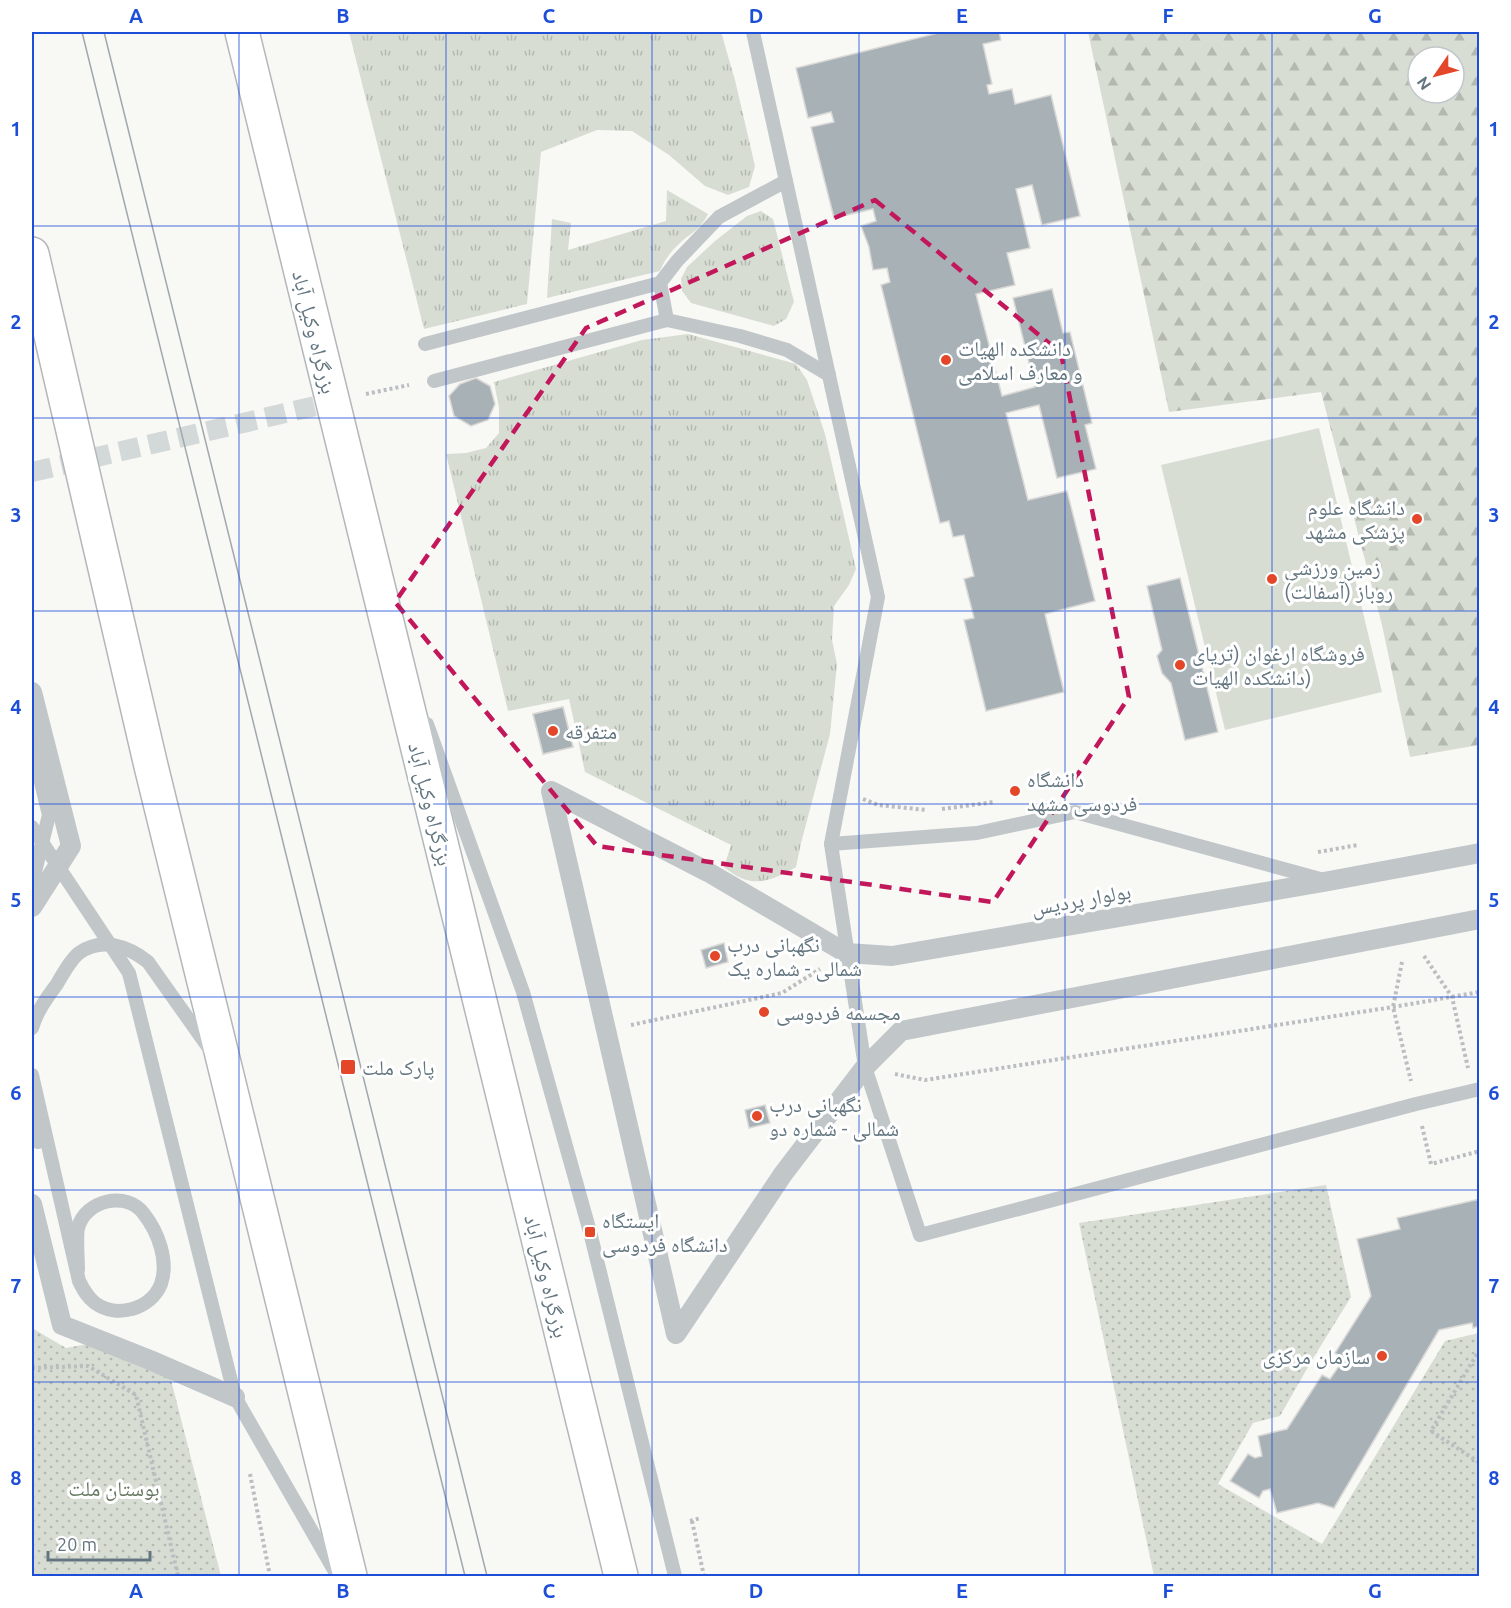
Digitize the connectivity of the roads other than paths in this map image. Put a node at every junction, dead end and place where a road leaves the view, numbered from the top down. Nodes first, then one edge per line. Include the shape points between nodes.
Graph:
1 (242, 32) edge
2 (753, 32) edge
3 (786, 181) junction
4 (32, 254) edge
5 (660, 283) junction
6 (667, 320) junction
7 (425, 344) dead end
8 (829, 375) junction
9 (434, 381) dead end
10 (378, 587) junction
11 (32, 692) edge
12 (32, 745) edge
13 (32, 827) edge
14 (831, 844) junction
15 (1479, 853) edge
16 (1329, 881) junction
17 (32, 884) edge
18 (32, 907) edge
19 (1479, 919) edge
20 (846, 953) junction
21 (32, 1028) edge
22 (865, 1067) junction
23 (226, 1072) junction
24 (32, 1075) edge
25 (1477, 1090) edge
26 (32, 1119) edge
27 (32, 1204) edge
28 (235, 1397) junction
29 (338, 1576) edge
30 (350, 1576) edge
31 (621, 1576) edge
32 (675, 1576) edge

1 - 10 highway, بزرگراه وکیل آباد
2 - 3 lane
3 - 5 lane via 719,217
3 - 8 lane
4 - 23 highway
5 - 6 lane
5 - 7 lane
6 - 8 lane via 787,350
6 - 9 lane
8 - 14 lane via 878,597
10 - 31 highway, بزرگراه وکیل آباد
10 - 32 lane via 523,992 590,1232
11 - 18 street via 71,846
12 - 17 lane via 49,815
13 - 28 lane via 129,973
14 - 16 lane via 977,833 1075,812
14 - 20 lane
15 - 16 street, بولوار پردیس
16 - 20 street, بولوار پردیس via 892,956
19 - 22 street via 901,1031
20 - 22 lane
20 - 22 street, بولوار پردیس via 708,872 551,791 676,1334 783,1174
21 - 23 lane via 36,1014 77,954 97,946 119,946 135,951 147,962
22 - 25 lane via 920,1235
23 - 30 highway
24 - 26 lane via 68,1235 74,1258 76,1269 79,1281 96,1304 123,1311 135,1309 156,1293 162,1282 163,1263 153,1227 134,1205 115,1200 102,1202 83,1217 78,1228 78,1270 74,1259 64,1227
27 - 28 street via 62,1325
28 - 29 lane

